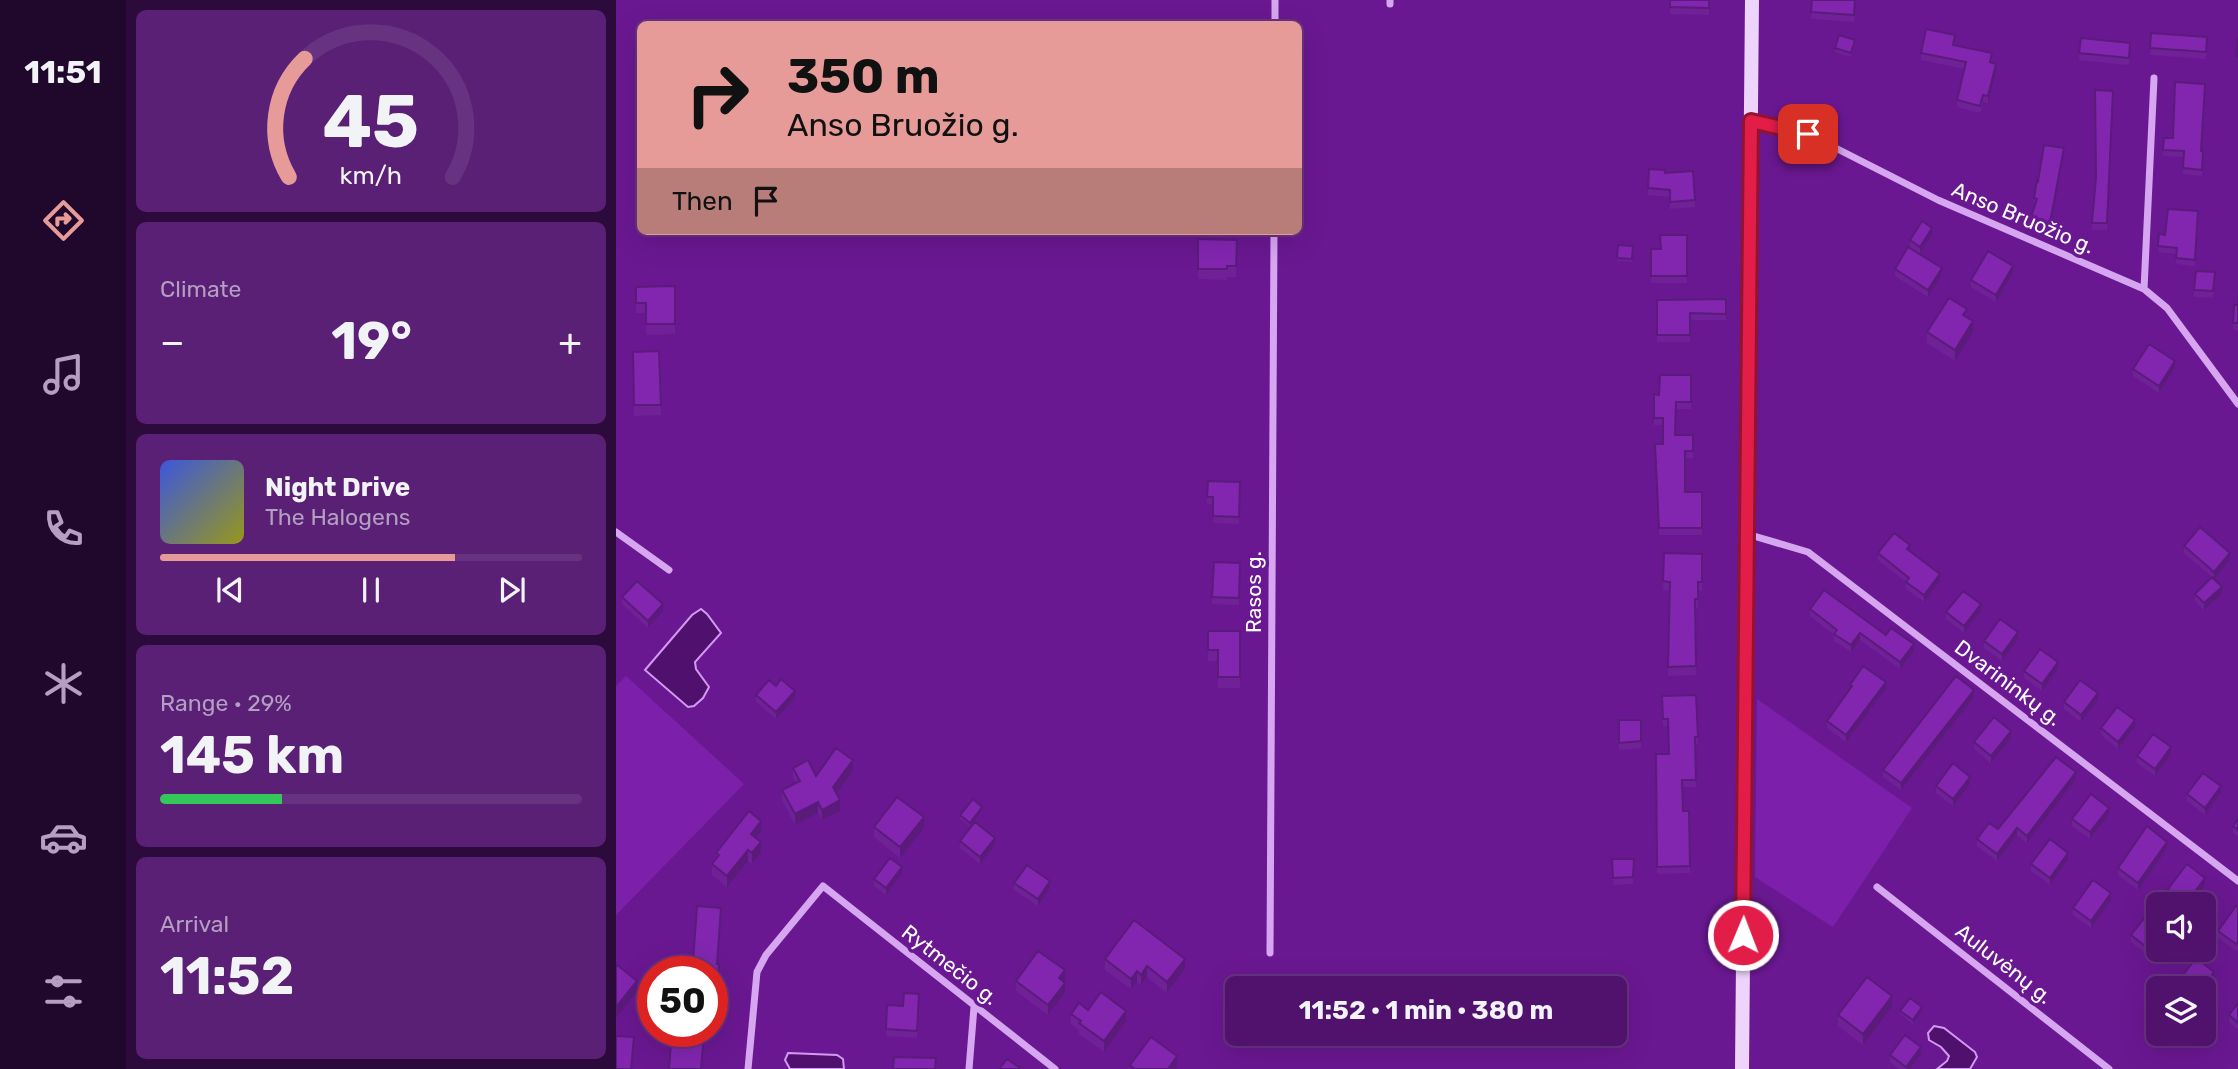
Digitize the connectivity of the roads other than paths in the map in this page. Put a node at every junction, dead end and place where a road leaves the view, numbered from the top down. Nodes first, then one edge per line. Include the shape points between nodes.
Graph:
1 (1275, 0) edge
2 (1752, 0) edge
3 (1275, 21) edge
4 (2154, 78) dead end
5 (1751, 121) junction
6 (1274, 235) edge
7 (2144, 289) junction
8 (2238, 404) edge
9 (616, 532) edge
10 (1746, 534) junction
11 (669, 570) dead end
12 (2238, 881) edge
13 (1877, 887) dead end
14 (1270, 953) dead end
15 (974, 1006) junction
16 (748, 1069) edge
17 (969, 1069) edge
18 (1055, 1069) edge
19 (1742, 1069) edge
20 (2109, 1069) edge

1 - 3 street
2 - 5 main road
4 - 7 street
5 - 7 street, Anso Bruožio g. via 1808,134 1938,200
5 - 10 main road
6 - 14 street, Rasos g.
7 - 8 street, Anso Bruožio g. via 2167,307
9 - 11 street
10 - 12 street, Dvarininkų g. via 1808,552
10 - 19 main road
13 - 20 street, Auluvėnų g.
15 - 16 street, Rytmečio g. via 823,886 757,972
15 - 17 street
15 - 18 street, Rytmečio g.

